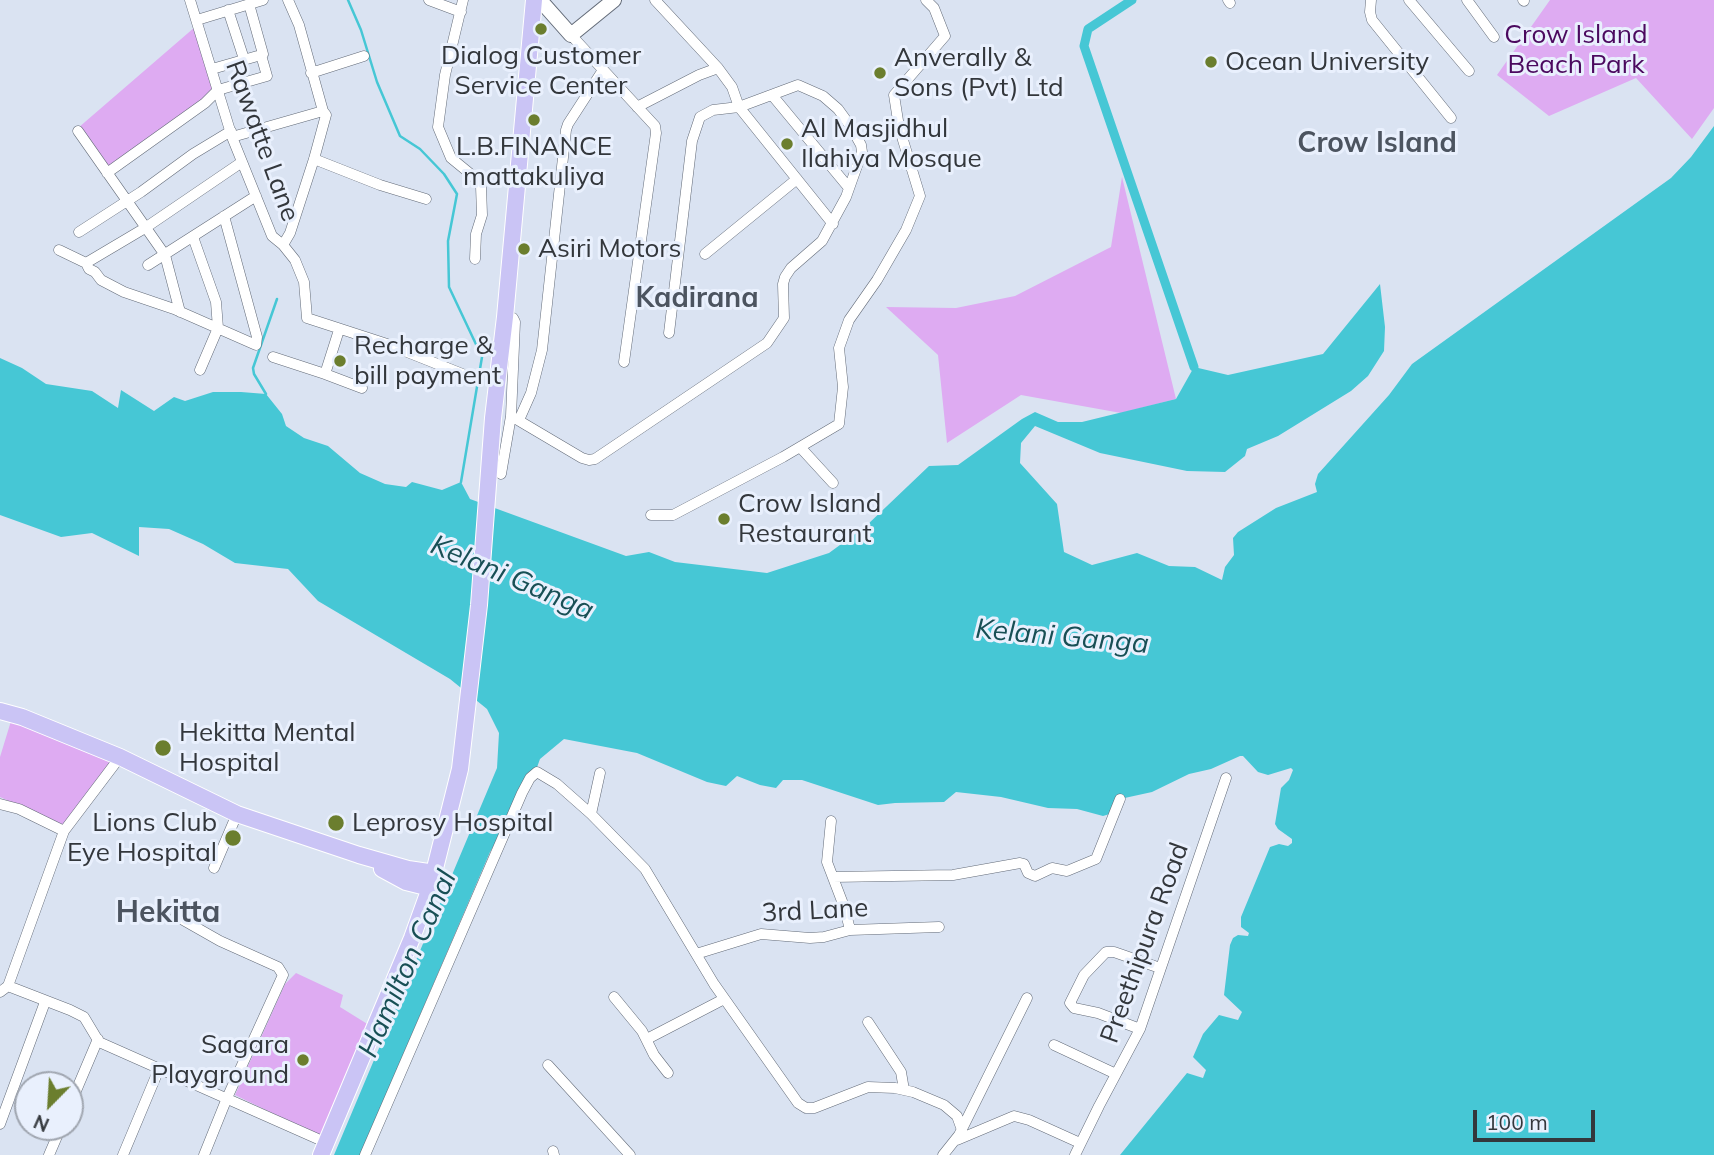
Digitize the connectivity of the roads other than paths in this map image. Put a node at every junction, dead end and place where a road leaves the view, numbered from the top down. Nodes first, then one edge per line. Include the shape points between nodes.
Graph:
1 (190, 0) edge
2 (263, 0) edge
3 (288, 0) edge
4 (429, 0) edge
5 (463, 0) edge
6 (537, 0) edge
7 (614, 0) edge
8 (655, 0) edge
9 (926, 0) edge
10 (1409, 0) edge
11 (1467, 0) edge
12 (1370, 1) edge
13 (249, 4) junction
14 (228, 10) junction
15 (461, 12) junction
16 (197, 20) junction
17 (571, 35) junction
18 (1494, 37) dead end
19 (261, 55) junction
20 (364, 56) dead end
21 (244, 59) junction
22 (718, 68) junction
23 (212, 69) junction
24 (603, 70) junction
25 (1469, 71) dead end
26 (311, 73) junction
27 (218, 90) junction
28 (772, 95) junction
29 (638, 107) junction
30 (739, 107) junction
31 (323, 111) junction
32 (1451, 118) dead end
33 (78, 131) dead end
34 (231, 134) junction
35 (314, 159) junction
36 (242, 162) junction
37 (107, 173) junction
38 (797, 179) junction
39 (849, 188) junction
40 (256, 196) junction
41 (426, 199) dead end
42 (127, 201) junction
43 (224, 216) junction
44 (833, 223) junction
45 (145, 228) junction
46 (79, 232) dead end
47 (193, 237) junction
48 (283, 245) junction
49 (59, 250) dead end
50 (705, 254) dead end
51 (165, 255) junction
52 (475, 259) dead end
53 (86, 263) junction
54 (148, 265) dead end
55 (180, 312) junction
56 (505, 317) junction
57 (218, 328) junction
58 (339, 330) junction
59 (669, 333) dead end
60 (273, 357) dead end
61 (624, 362) dead end
62 (200, 370) dead end
63 (325, 374) junction
64 (465, 374) dead end
65 (362, 388) dead end
66 (515, 418) junction
67 (800, 447) junction
68 (501, 474) dead end
69 (833, 483) dead end
70 (651, 515) dead end
71 (0, 710) edge
72 (120, 757) junction
73 (600, 773) dead end
74 (1226, 778) dead end
75 (1120, 799) dead end
76 (0, 804) edge
77 (237, 814) junction
78 (591, 814) junction
79 (831, 821) dead end
80 (64, 831) junction
81 (214, 869) dead end
82 (833, 877) junction
83 (432, 881) junction
84 (176, 916) dead end
85 (939, 927) dead end
86 (849, 930) junction
87 (696, 954) junction
88 (1160, 968) junction
89 (4, 989) edge
90 (614, 997) dead end
91 (1027, 998) dead end
92 (724, 999) junction
93 (45, 1002) junction
94 (868, 1022) dead end
95 (1140, 1029) junction
96 (98, 1039) junction
97 (647, 1039) junction
98 (1054, 1045) dead end
99 (548, 1065) dead end
100 (159, 1069) junction
101 (84, 1072) edge
102 (668, 1073) dead end
103 (1116, 1074) junction
104 (904, 1090) junction
105 (227, 1098) junction
106 (0, 1124) edge
107 (959, 1135) junction
108 (1080, 1143) junction
109 (324, 1149) edge
110 (123, 1155) edge
111 (204, 1155) edge
112 (365, 1155) edge
113 (630, 1155) edge
114 (943, 1155) edge
115 (1076, 1155) edge

1 - 16 street, Rawatte Lane
2 - 13 street
3 - 26 street, Rawatte Lane
4 - 15 street
5 - 15 street
6 - 17 street
6 - 56 main road
7 - 17 street
8 - 22 street
9 - 67 street via 945,36 894,95 920,196 889,260 849,320 839,348 843,387 839,424
10 - 25 street
11 - 18 street
12 - 32 street via 1372,20
13 - 14 street
13 - 19 street
14 - 16 street
14 - 21 street
15 - 52 street via 444,75 438,127 451,158 481,186
16 - 23 street, Rawatte Lane
17 - 24 street
19 - 21 street
19 - 27 street via 267,76
20 - 26 street
21 - 23 street
22 - 29 street
22 - 30 street
23 - 27 street, Rawatte Lane
24 - 29 street
24 - 66 street via 566,130 542,350 531,394
26 - 31 street, Rawatte Lane
27 - 34 street, Rawatte Lane
27 - 37 street
28 - 30 street
28 - 39 street
28 - 39 street via 798,85 838,109 862,152
29 - 61 street via 656,133
30 - 38 street
30 - 59 street via 713,110 701,117 692,141
31 - 34 street
31 - 35 street, Rawatte Lane via 326,115
33 - 37 street
34 - 36 street, Rawatte Lane
34 - 42 street via 193,154
35 - 41 street
35 - 48 street, Rawatte Lane
36 - 40 street, Rawatte Lane
36 - 45 street
37 - 42 street
38 - 44 street
38 - 50 street
39 - 44 street
40 - 43 street
40 - 48 street, Rawatte Lane via 272,236
42 - 45 street
42 - 46 street
43 - 47 street
43 - 57 street via 256,345
44 - 66 street via 822,241 785,277 784,318 767,343 595,459 582,458
45 - 51 street
45 - 53 street
47 - 51 street
47 - 57 street via 216,303
48 - 58 street via 304,282 307,318
49 - 53 street
51 - 54 street
51 - 55 street
53 - 55 street via 102,280 124,292
55 - 57 street
56 - 66 street via 515,322
56 - 83 main road via 469,705 460,769
57 - 62 street
58 - 63 street
58 - 64 street
60 - 63 street
63 - 65 street
66 - 68 street
67 - 69 street
67 - 70 street via 673,515
71 - 72 main road
72 - 77 main road
72 - 80 street
73 - 78 street
74 - 88 street, Preethipura Road
75 - 82 street via 1096,859 1067,871 1052,868 1035,876 1020,863 953,875
76 - 80 street
77 - 81 street
77 - 83 main road via 408,869
78 - 87 street via 645,869
78 - 112 street via 537,772 530,778
79 - 82 street via 827,856
80 - 89 street
82 - 86 street
83 - 109 main road
84 - 105 street via 278,967 283,975
85 - 86 street, 3rd Lane
86 - 87 street, 3rd Lane via 810,938 761,934
87 - 92 street
88 - 95 street, Preethipura Road
88 - 95 street via 1106,952 1084,975 1070,1003
89 - 93 street
90 - 97 street
91 - 107 street
92 - 97 street
92 - 104 street via 802,1106 814,1108 868,1087
93 - 96 street via 84,1017
93 - 106 street
94 - 104 street via 901,1072
95 - 103 street, Preethipura Road
96 - 100 street
96 - 101 street
97 - 102 street
98 - 103 street
99 - 113 street
100 - 105 street
100 - 110 street
103 - 108 street, Preethipura Road
104 - 107 street via 944,1105 957,1116
105 - 109 street
105 - 111 street
107 - 108 street via 1014,1116
107 - 114 street
108 - 115 street, Preethipura Road

